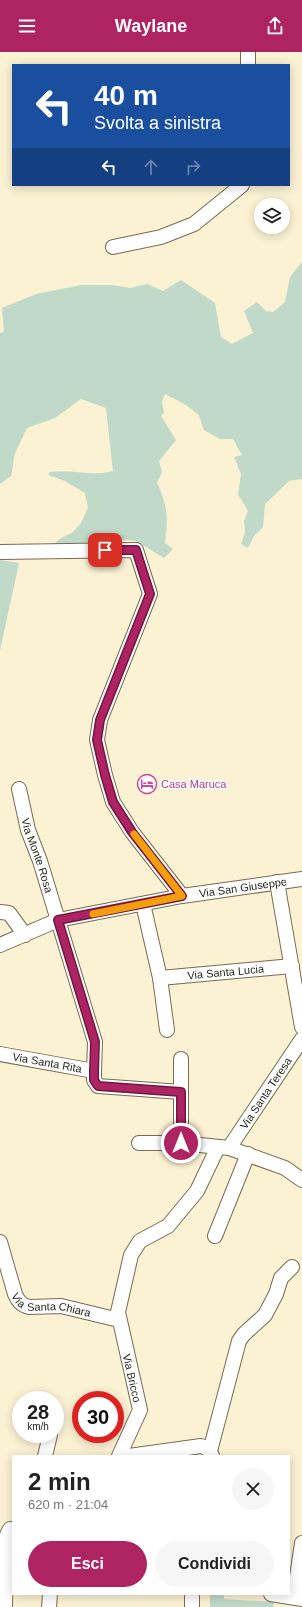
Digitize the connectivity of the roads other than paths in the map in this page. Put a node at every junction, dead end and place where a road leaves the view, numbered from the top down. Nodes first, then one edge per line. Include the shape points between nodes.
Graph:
1 (248, 52) edge
2 (248, 64) edge
3 (241, 186) edge
4 (113, 247) dead end
5 (0, 552) edge
6 (19, 789) dead end
7 (302, 879) edge
8 (277, 882) junction
9 (182, 896) junction
10 (144, 904) junction
11 (0, 912) edge
12 (58, 920) junction
13 (25, 935) junction
14 (0, 945) edge
15 (292, 966) junction
16 (160, 978) junction
17 (302, 1027) edge
18 (167, 1030) dead end
19 (302, 1039) edge
20 (0, 1054) edge
21 (181, 1059) dead end
22 (94, 1071) junction
23 (181, 1092) junction
24 (140, 1143) dead end
25 (181, 1143) junction
26 (224, 1147) junction
27 (248, 1154) junction
28 (302, 1180) edge
29 (215, 1236) dead end
30 (0, 1242) edge
31 (292, 1267) dead end
32 (119, 1320) junction
33 (48, 1443) edge
34 (211, 1454) edge
35 (45, 1455) edge
36 (119, 1455) edge
37 (135, 1455) edge
38 (6, 1527) edge
39 (302, 1543) edge
40 (50, 1595) edge
41 (192, 1595) edge
42 (278, 1595) edge
43 (298, 1598) edge
44 (5, 1607) edge
45 (50, 1607) edge
46 (192, 1607) edge

1 - 2 street
3 - 4 street via 194,224 161,237
5 - 9 street via 136,550 150,594 100,720 97,740 113,802 132,832
6 - 12 street, Via Monte Rosa via 28,830
7 - 8 street, Via San Giuseppe
8 - 9 street, Via San Giuseppe
8 - 15 street
9 - 10 street, Via San Giuseppe
10 - 12 street, Via San Giuseppe
10 - 16 street
11 - 13 street via 9,912
12 - 13 street, Via San Giuseppe
12 - 22 street, Via Monte Rosa via 95,1042
13 - 14 street, Via San Giuseppe
15 - 16 street, Via Santa Lucia
15 - 17 street
16 - 18 street
19 - 26 street, Via Santa Teresa
20 - 22 street, Via Santa Rita
21 - 23 street
22 - 23 street via 94,1080 98,1086
23 - 25 street
24 - 25 street
25 - 26 street
26 - 27 street
26 - 32 street, Via Santa Teresa via 197,1191 168,1226 140,1241 131,1255 118,1312
27 - 28 street via 285,1168
27 - 29 street
30 - 32 street, Via Santa Chiara via 15,1294 24,1306 61,1306
31 - 34 street via 281,1278 265,1315 238,1341
32 - 36 street, Via Bricco via 140,1410
33 - 35 street
34 - 37 street via 206,1447 201,1446
38 - 44 street
39 - 43 street
40 - 45 street
41 - 46 street
42 - 43 street

